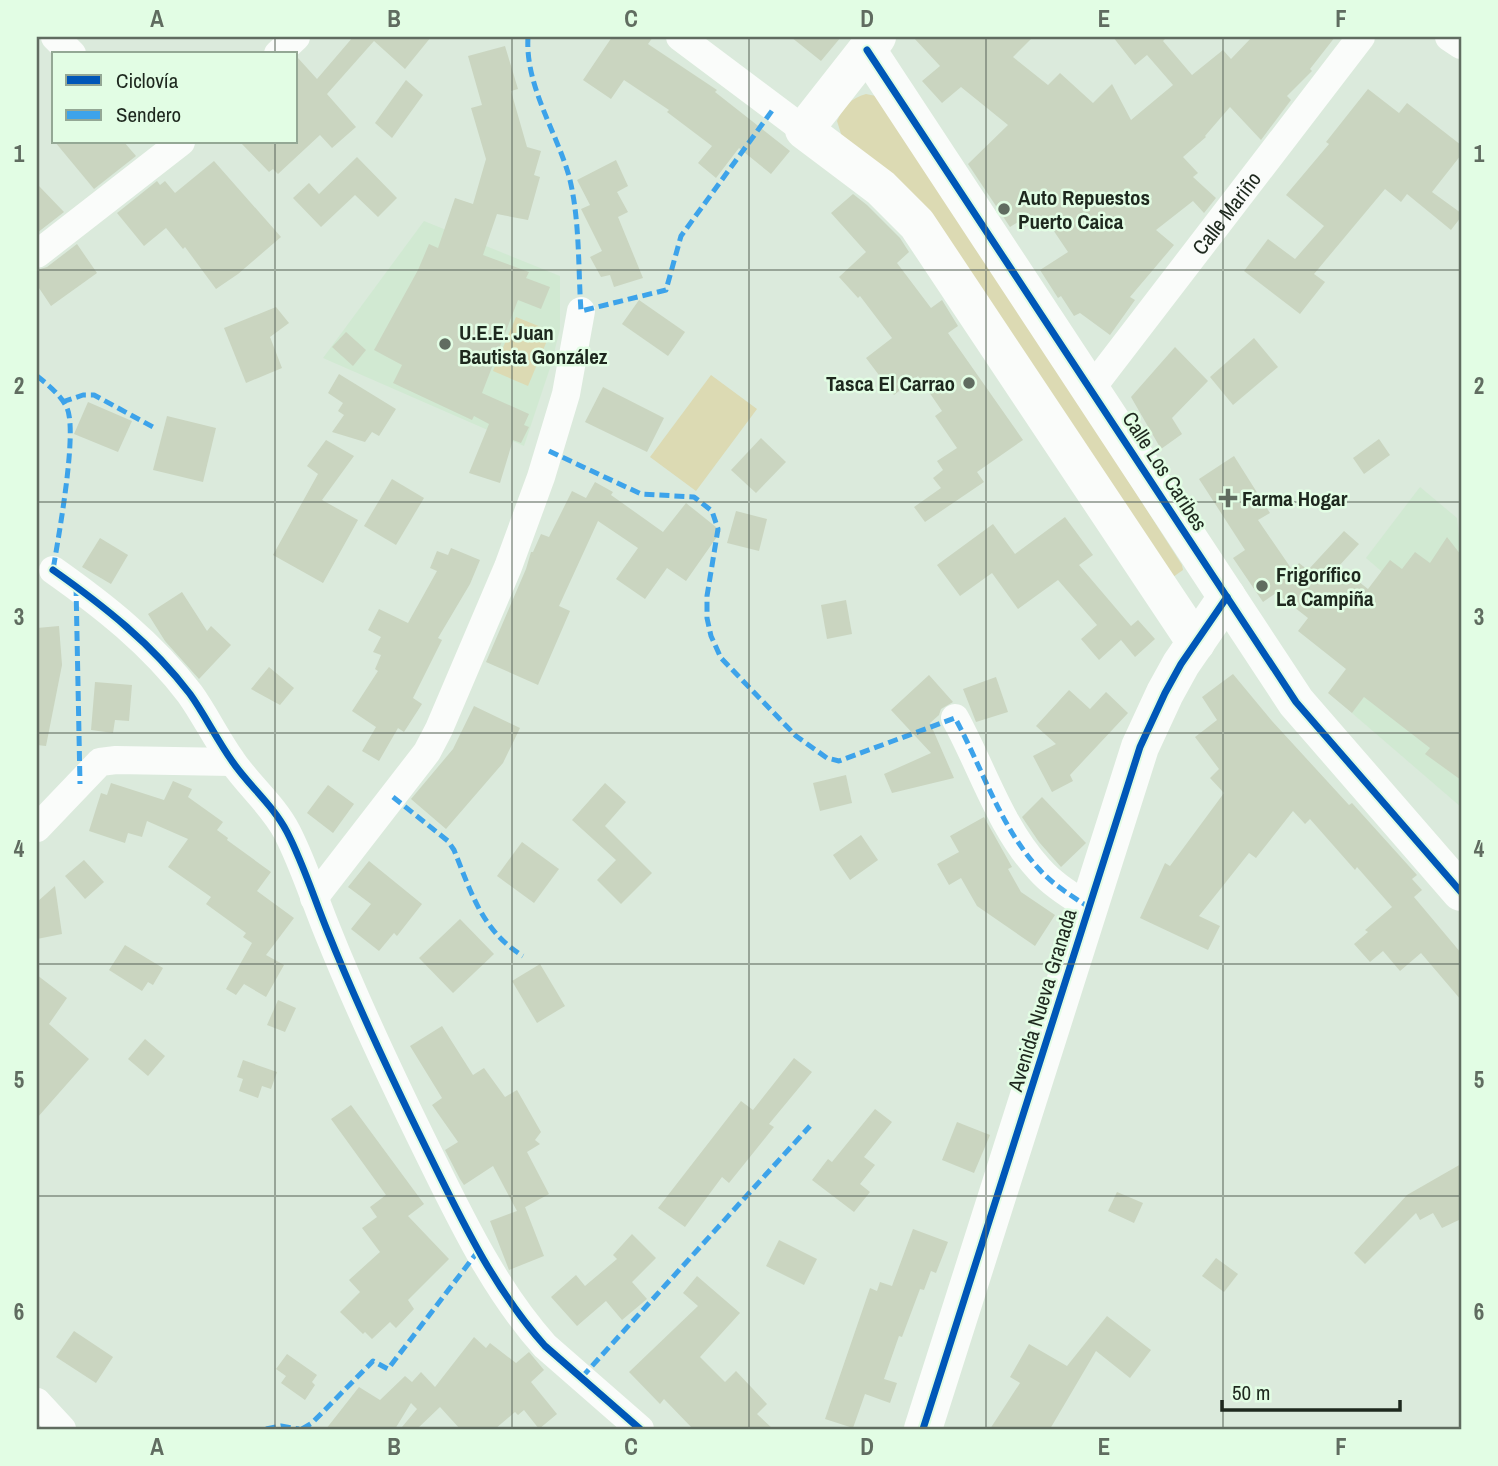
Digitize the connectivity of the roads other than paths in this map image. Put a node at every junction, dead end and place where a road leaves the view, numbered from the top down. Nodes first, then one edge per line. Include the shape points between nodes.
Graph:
1 (55, 37) edge
2 (296, 37) edge
3 (680, 37) edge
4 (1362, 37) edge
5 (1449, 37) edge
6 (872, 43) edge
7 (1461, 45) edge
8 (70, 52) edge
9 (280, 52) edge
10 (804, 130) junction
11 (167, 146) edge
12 (37, 254) edge
13 (581, 311) dead end
14 (1091, 389) junction
15 (53, 570) dead end
16 (1227, 597) junction
17 (1196, 643) junction
18 (955, 718) dead end
19 (232, 762) junction
20 (37, 828) edge
21 (1461, 892) edge
22 (314, 898) junction
23 (1090, 908) junction
24 (37, 1402) edge
25 (62, 1429) edge
26 (640, 1429) edge
27 (923, 1429) edge

1 - 8 street
2 - 9 street
3 - 10 street
4 - 14 street, Calle Mariño
5 - 7 street
6 - 10 street
6 - 14 street, Calle Los Caribes
10 - 17 street via 881,188 917,224
11 - 12 street
13 - 22 street via 566,394 541,477 439,729 421,760
14 - 16 street, Calle Los Caribes
15 - 19 street via 99,602 157,656 189,693
16 - 17 street, Avenida Nueva Granada
16 - 21 street, Calle Los Caribes via 1296,702
17 - 23 street, Avenida Nueva Granada via 1165,693 1140,747
18 - 23 street via 1004,818 1037,867
19 - 20 street via 100,762
19 - 22 street via 287,832
22 - 26 street via 406,1106 499,1285 545,1346
23 - 27 street, Avenida Nueva Granada
24 - 25 street

